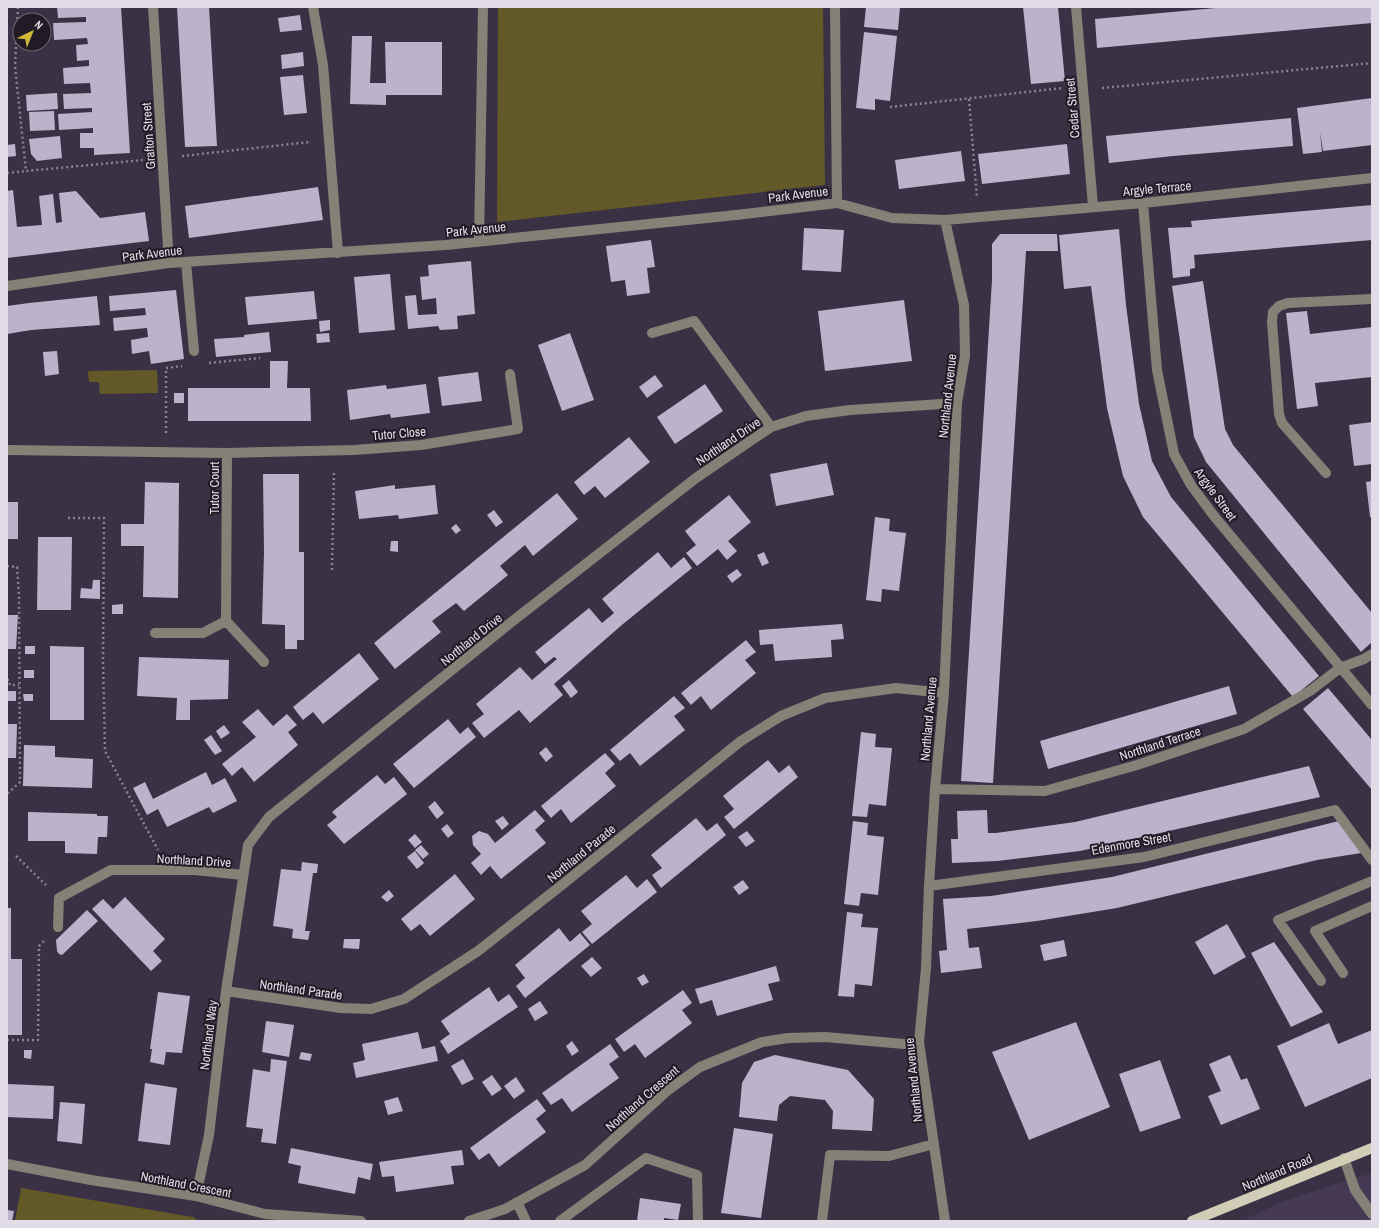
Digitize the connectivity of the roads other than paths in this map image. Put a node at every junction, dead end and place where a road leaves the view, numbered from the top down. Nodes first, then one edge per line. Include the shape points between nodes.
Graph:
1 (153, 7) edge
2 (313, 7) edge
3 (483, 7) edge
4 (835, 7) edge
5 (1076, 7) edge
6 (1372, 178) edge
7 (837, 203) junction
8 (1143, 203) junction
9 (1093, 206) junction
10 (945, 220) junction
11 (479, 241) junction
12 (338, 252) junction
13 (186, 262) junction
14 (169, 263) junction
15 (7, 286) edge
16 (1372, 299) edge
17 (652, 333) dead end
18 (194, 351) dead end
19 (510, 374) dead end
20 (957, 403) junction
21 (770, 427) junction
22 (7, 450) edge
23 (227, 453) junction
24 (1326, 473) dead end
25 (226, 621) junction
26 (155, 633) dead end
27 (1372, 654) edge
28 (264, 662) dead end
29 (1340, 668) junction
30 (944, 693) junction
31 (1372, 705) edge
32 (935, 789) junction
33 (1372, 860) edge
34 (243, 876) junction
35 (1372, 882) edge
36 (929, 886) junction
37 (1372, 906) edge
38 (58, 927) road end
39 (1343, 973) dead end
40 (1322, 981) dead end
41 (226, 991) junction
42 (919, 1042) junction
43 (934, 1144) junction
44 (1372, 1148) edge
45 (1344, 1158) junction
46 (7, 1164) edge
47 (196, 1196) junction
48 (517, 1202) junction
49 (1372, 1214) edge
50 (360, 1221) edge
51 (469, 1221) edge
52 (526, 1221) edge
53 (560, 1221) edge
54 (698, 1221) edge
55 (822, 1221) edge
56 (945, 1221) edge
57 (1192, 1221) edge

1 - 14 street, Grafton Street
2 - 12 street via 323,65
3 - 11 street
4 - 7 street
5 - 9 street, Cedar Street
6 - 8 street, Argyle Terrace
7 - 10 street, Park Avenue via 892,218
7 - 11 street, Park Avenue
8 - 9 street, Argyle Terrace
8 - 29 street, Argyle Street via 1157,370 1174,454 1191,485 1214,516
9 - 10 street, Argyle Terrace
10 - 20 street, Northland Avenue via 964,305 965,356
11 - 12 street, Park Avenue
12 - 13 street, Park Avenue
13 - 14 street, Park Avenue
13 - 18 street
14 - 15 street, Park Avenue
16 - 24 street via 1288,303 1279,306 1273,312 1279,414 1282,423
17 - 21 street via 694,321
19 - 23 street, Tutor Close via 518,429 420,445 334,451
20 - 21 street, Northland Drive via 850,410 806,416
20 - 30 street, Northland Avenue
21 - 34 street, Northland Drive via 696,478 269,817 248,845
22 - 23 street, Tutor Court
23 - 25 street, Tutor Court
25 - 26 street via 203,633
25 - 28 street
27 - 29 street, Northland Terrace
29 - 31 street, Argyle Street
29 - 32 street, Northland Terrace via 1310,691 1244,729 1137,765 1045,791
30 - 32 street, Northland Avenue
30 - 41 street, Northland Parade via 896,688 880,690 826,698 781,716 741,741 478,951 404,999 371,1009 341,1008
32 - 36 street, Northland Avenue
33 - 36 street, Edenmore Street via 1335,810 1144,857
34 - 38 street, Northland Drive via 195,870 111,870 59,898
34 - 41 street, Northland Way
35 - 40 street via 1278,920
36 - 42 street, Northland Avenue via 926,968
37 - 39 street via 1315,931
41 - 47 street, Northland Way via 209,1136
42 - 43 street, Northland Avenue
42 - 48 street, Northland Crescent via 904,1044 825,1037 762,1042 700,1067 667,1091 585,1165
43 - 55 street via 889,1156 830,1155
43 - 56 street, Northland Avenue
44 - 45 main road, Northland Road
45 - 49 street via 1355,1190
45 - 57 main road, Northland Road
46 - 47 street, Northland Crescent
47 - 50 street, Northland Crescent via 265,1214
48 - 51 street, Northland Crescent via 505,1209
48 - 52 street
53 - 54 street via 646,1158 697,1175

